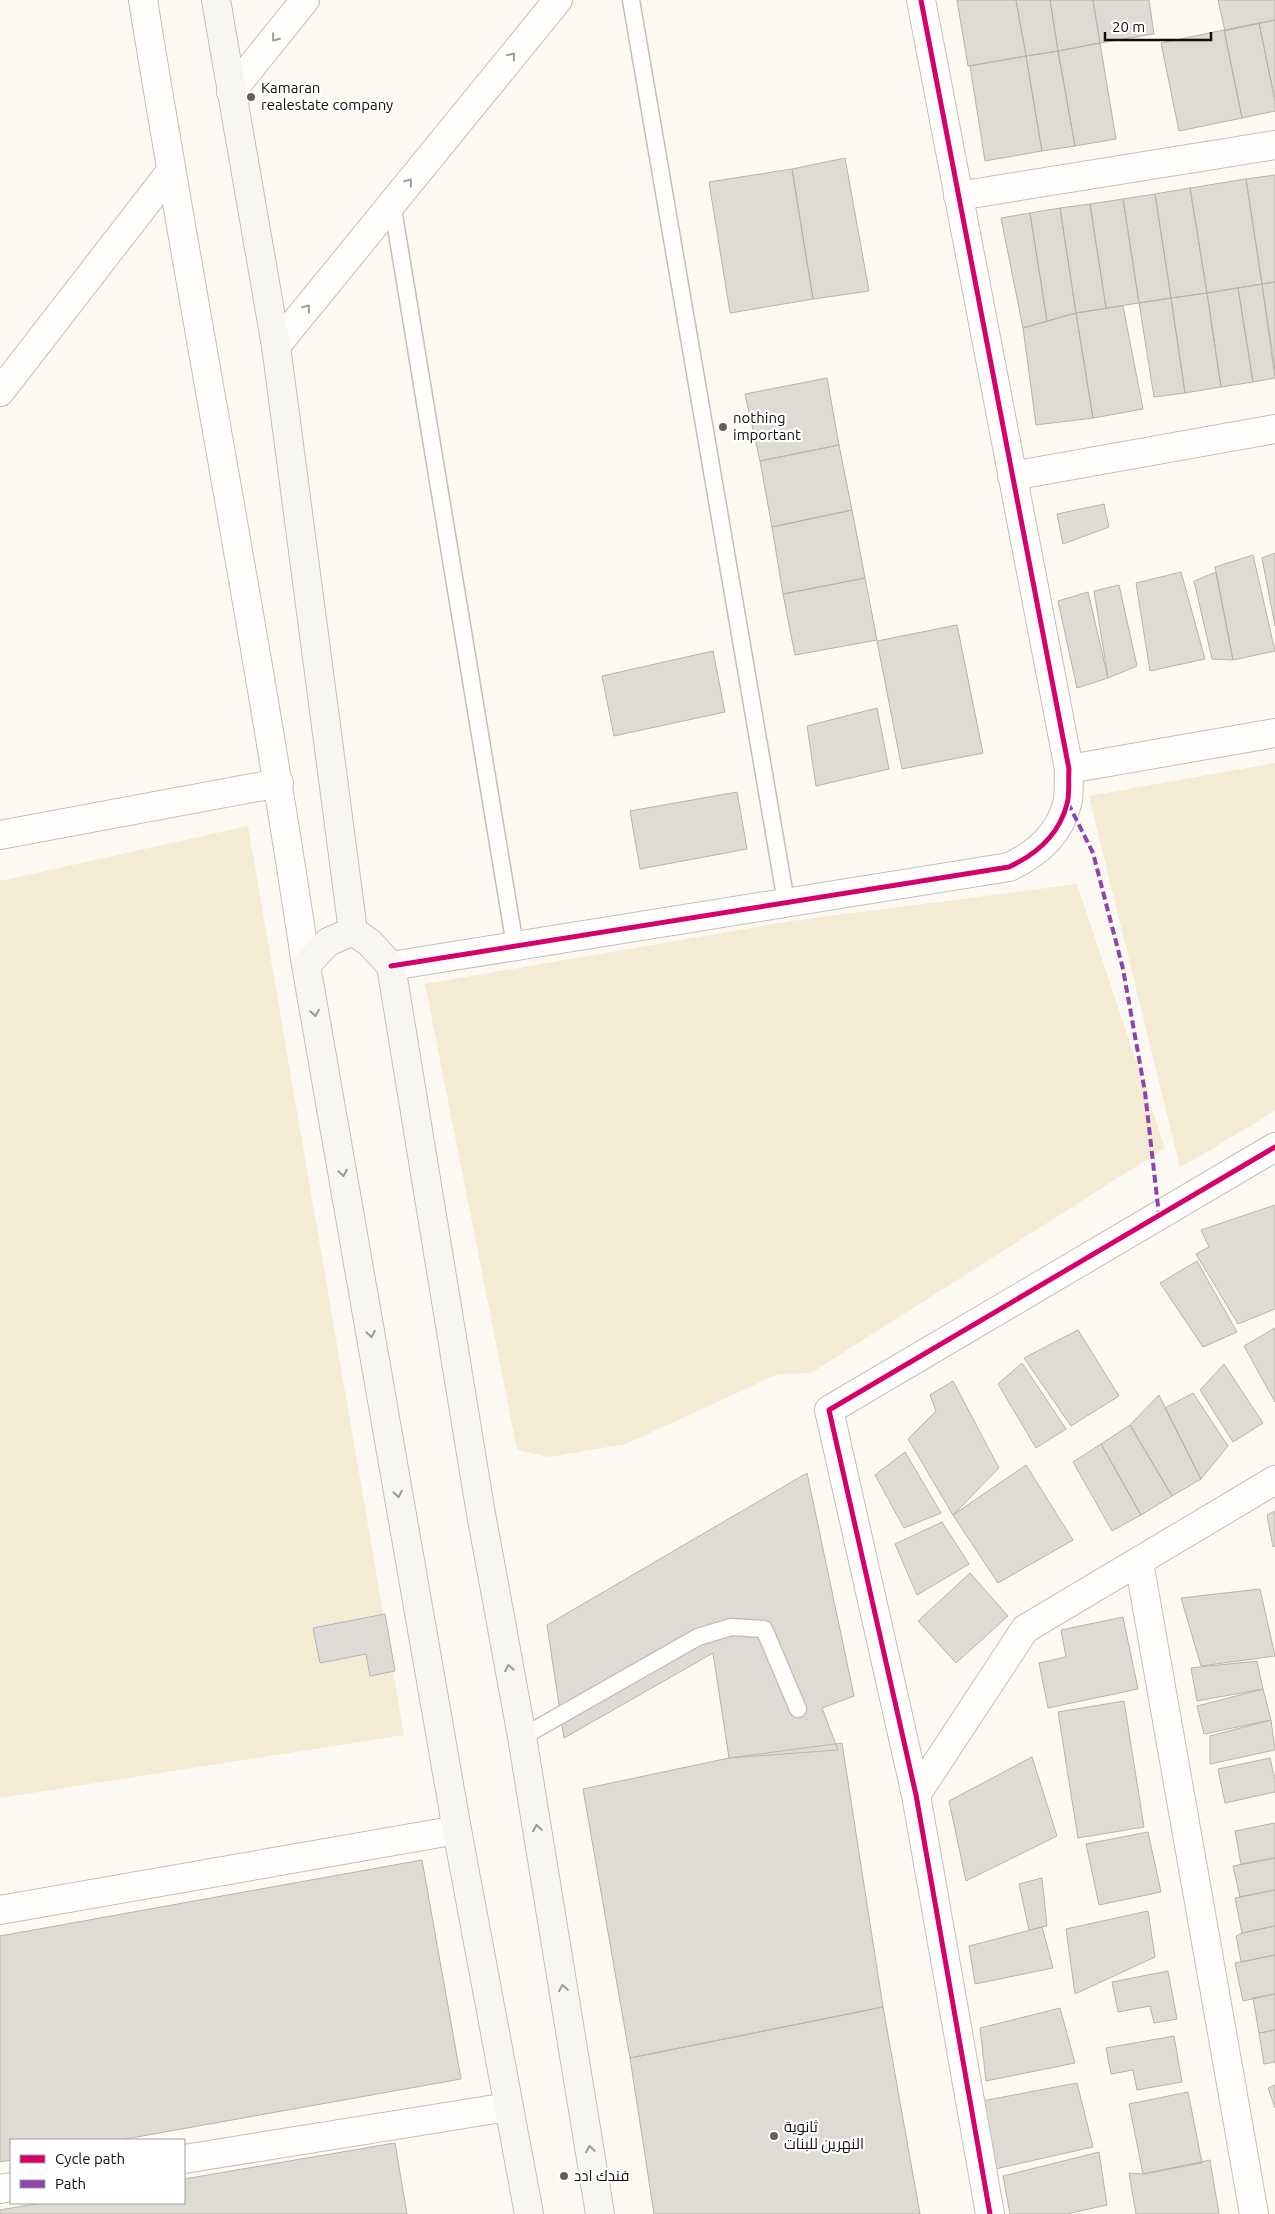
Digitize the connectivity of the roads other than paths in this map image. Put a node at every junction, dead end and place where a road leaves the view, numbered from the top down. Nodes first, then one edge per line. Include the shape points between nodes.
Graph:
1 (143, 0) edge
2 (216, 0) edge
3 (305, 0) edge
4 (558, 0) edge
5 (631, 0) edge
6 (920, 0) edge
7 (232, 92) junction
8 (1275, 145) edge
9 (171, 171) junction
10 (958, 196) junction
11 (392, 203) junction
12 (276, 346) junction
13 (0, 392) edge
14 (1275, 429) edge
15 (1012, 476) junction
16 (1275, 733) edge
17 (1069, 769) junction
18 (279, 782) junction
19 (0, 835) edge
20 (786, 902) junction
21 (353, 930) junction
22 (515, 946) junction
23 (306, 965) junction
24 (391, 966) junction
25 (1275, 1147) edge
26 (1275, 1480) edge
27 (1139, 1562) junction
28 (798, 1709) dead end
29 (522, 1737) junction
30 (916, 1795) junction
31 (457, 1830) junction
32 (0, 1910) edge
33 (508, 2107) junction
34 (185, 2159) edge
35 (529, 2214) edge
36 (600, 2214) edge
37 (990, 2214) edge
38 (1254, 2214) edge

1 - 9 street
2 - 7 main road
3 -> 7 street
11 -> 4 street
5 - 20 lane
6 - 10 street
7 - 12 main road
8 - 10 street
9 - 13 street
9 - 18 street
10 - 15 street
12 -> 11 street
11 - 22 lane
12 - 21 main road
14 - 15 street
15 - 17 street
16 - 17 street
17 - 20 street via 1068,803 1061,820 1052,836 1025,860 991,871
18 - 19 street
18 - 23 street
20 - 22 street
21 - 23 main road via 328,942
21 - 24 main road
22 - 24 street
23 -> 31 main road
29 -> 24 main road via 480,1508
25 - 30 street via 829,1410
26 - 27 street
27 - 30 street via 1025,1629
27 - 38 street
28 - 29 lane via 764,1629 731,1627 698,1637
36 -> 29 main road
30 - 37 street
31 - 32 street
31 - 33 main road
33 - 34 street
33 - 35 main road

